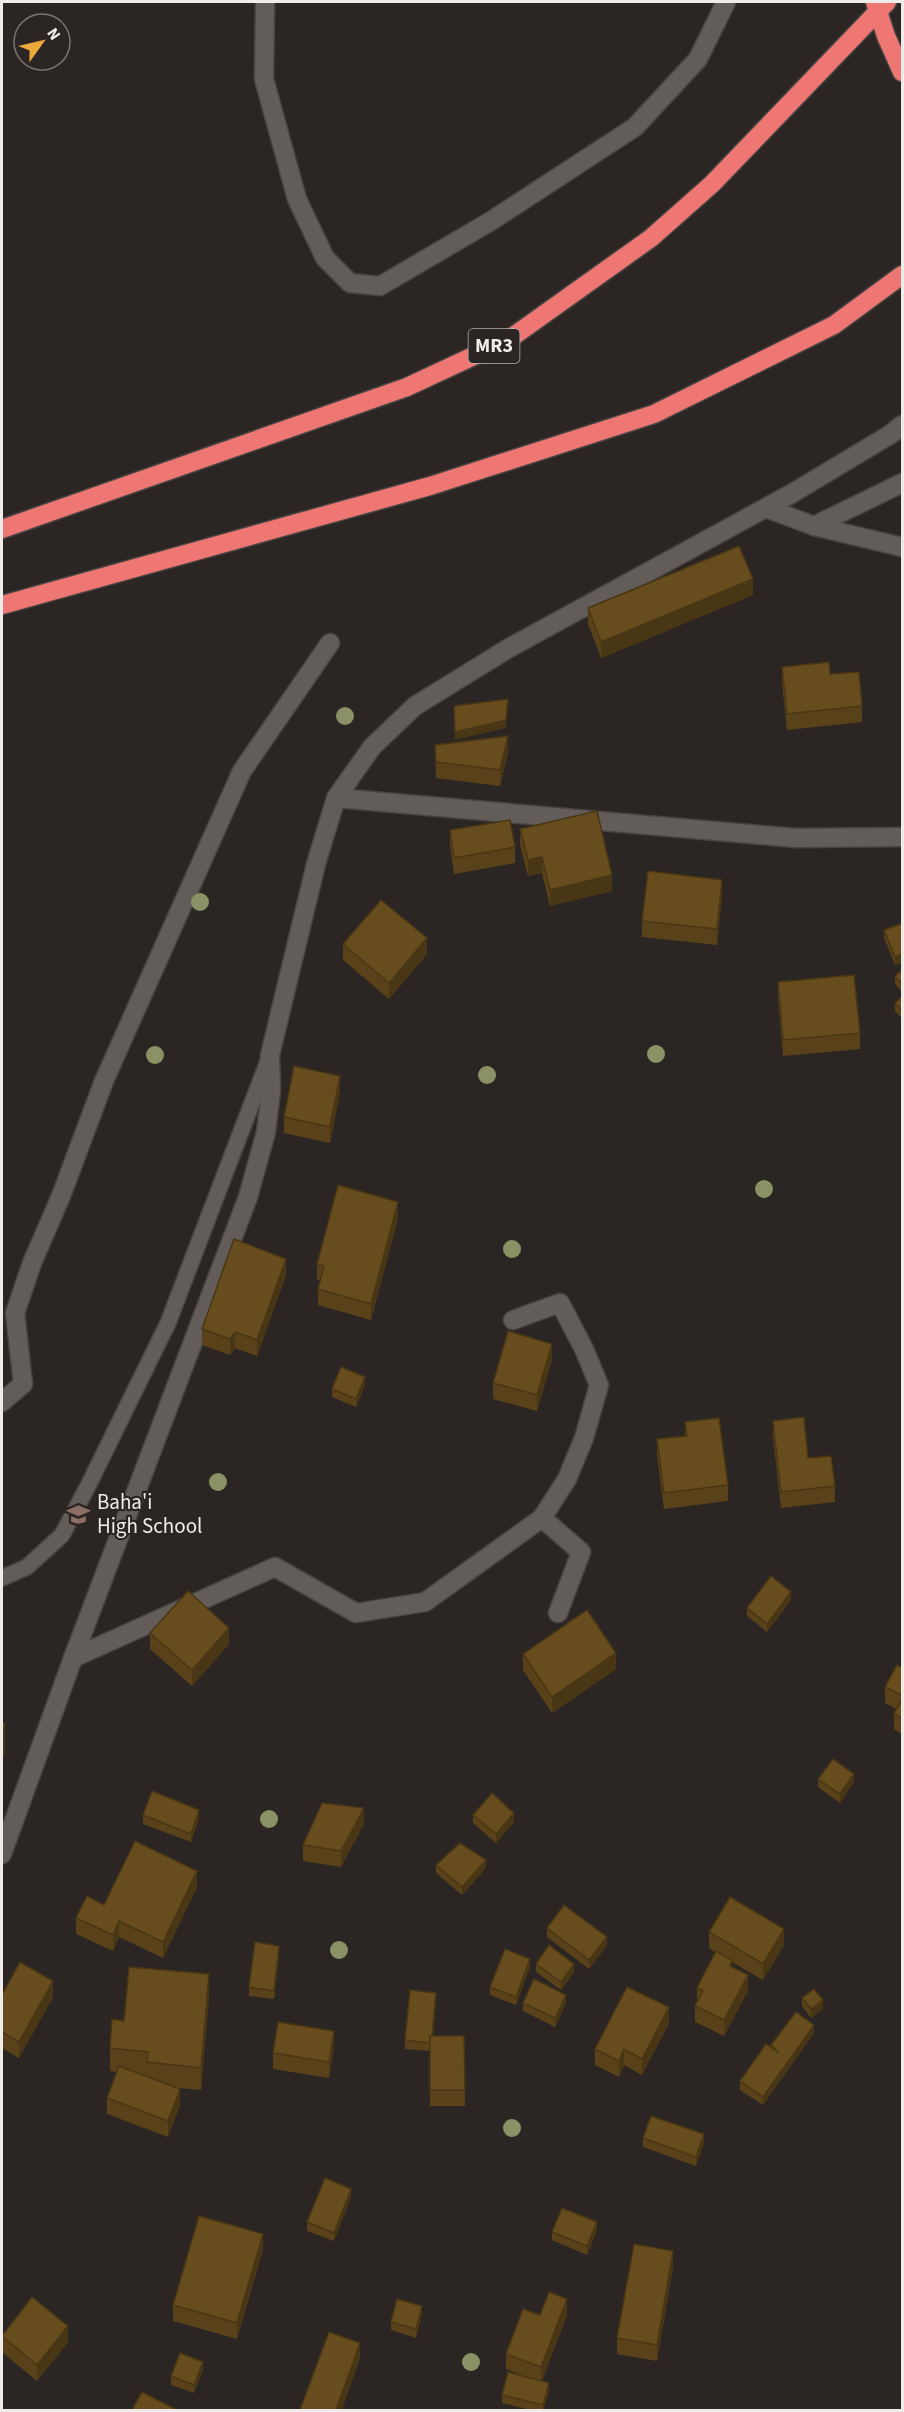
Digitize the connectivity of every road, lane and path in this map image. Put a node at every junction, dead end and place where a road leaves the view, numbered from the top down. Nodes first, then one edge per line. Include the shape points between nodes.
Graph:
1 (265, 2) edge
2 (726, 2) edge
3 (880, 4) edge
4 (903, 72) edge
5 (903, 275) edge
6 (903, 425) edge
7 (903, 483) edge
8 (766, 508) junction
9 (814, 526) junction
10 (2, 529) edge
11 (903, 547) edge
12 (2, 605) edge
13 (330, 643) dead end
14 (336, 798) junction
15 (903, 837) edge
16 (270, 1055) junction
17 (513, 1320) dead end
18 (2, 1402) edge
19 (542, 1518) junction
20 (2, 1578) edge
21 (558, 1613) dead end
22 (73, 1658) junction
23 (2, 1854) edge

1 - 2 street via 264,79 297,199 325,258 350,283 381,286 491,221 635,127 698,59
3 - 4 highway via 886,36
3 - 10 highway, MR3 via 712,184 651,238 508,340 407,387
5 - 12 highway via 834,325 654,414 430,486
6 - 8 street
7 - 9 street
8 - 9 street
8 - 14 street via 509,648 415,706 372,747
9 - 11 street
13 - 18 street via 242,771 104,1081 15,1313 23,1384
14 - 15 street via 796,838
14 - 16 street
16 - 20 lane via 168,1323 83,1496 62,1535 27,1568
16 - 22 street via 266,1132 248,1197
17 - 19 street via 560,1303 599,1385 567,1479
19 - 21 street via 581,1552
19 - 22 street via 425,1602 356,1612 275,1567
22 - 23 street

